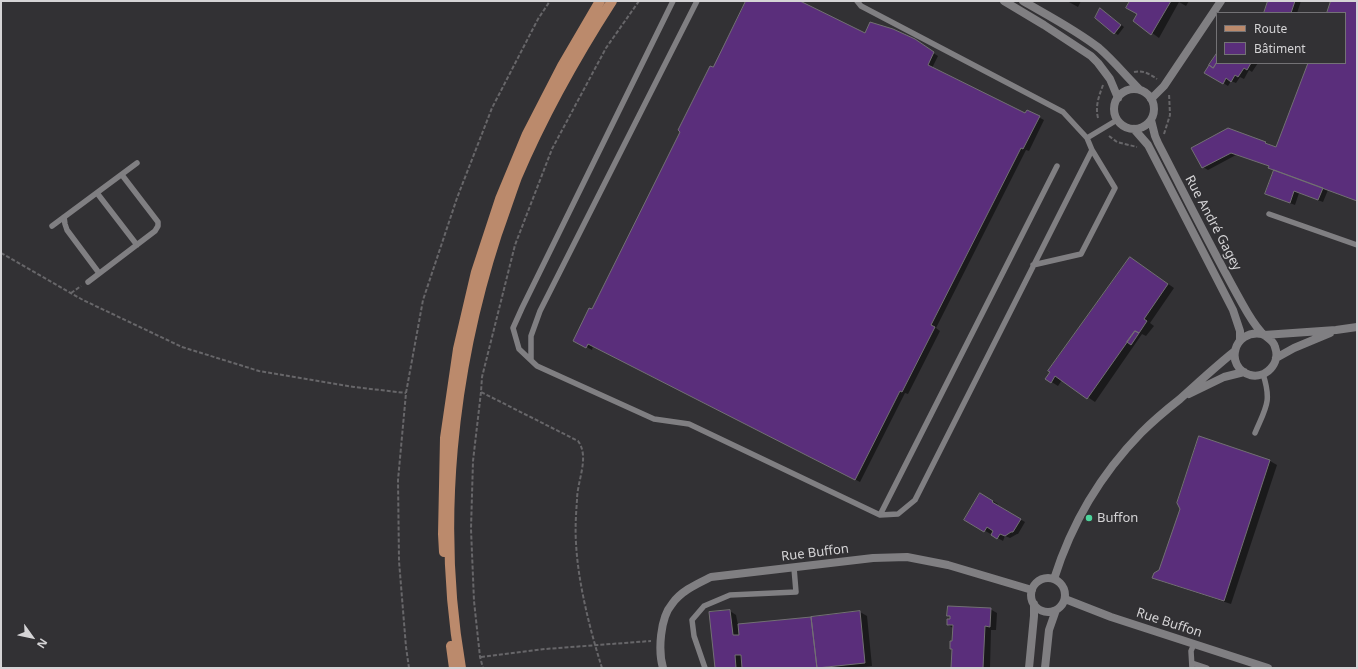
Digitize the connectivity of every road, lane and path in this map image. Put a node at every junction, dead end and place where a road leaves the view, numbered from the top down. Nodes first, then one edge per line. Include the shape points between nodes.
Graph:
1 (550, 1) edge
2 (612, 1) edge
3 (639, 1) edge
4 (673, 1) edge
5 (697, 1) edge
6 (857, 1) edge
7 (1004, 1) edge
8 (1023, 1) edge
9 (1221, 1) edge
10 (597, 4) edge
11 (1131, 74) dead end
12 (1107, 81) dead end
13 (1160, 81) dead end
14 (1140, 90) junction
15 (1168, 92) dead end
16 (1118, 98) junction
17 (1151, 99) junction
18 (1098, 118) dead end
19 (1117, 120) junction
20 (1151, 120) junction
21 (1134, 129) junction
22 (1109, 136) dead end
23 (1164, 136) dead end
24 (1087, 138) junction
25 (1140, 149) dead end
26 (1092, 150) junction
27 (137, 164) dead end
28 (1057, 166) dead end
29 (122, 175) junction
30 (97, 193) junction
31 (1269, 214) dead end
32 (64, 217) junction
33 (52, 226) dead end
34 (137, 244) junction
35 (1357, 245) edge
36 (1, 253) edge
37 (1034, 265) junction
38 (99, 274) junction
39 (88, 282) joint
40 (71, 293) junction
41 (1357, 327) edge
42 (1336, 330) junction
43 (1263, 335) junction
44 (1240, 340) junction
45 (1235, 351) junction
46 (1276, 358) junction
47 (531, 360) junction
48 (1244, 372) junction
49 (1263, 374) junction
50 (481, 392) junction
51 (406, 393) junction
52 (1180, 399) junction
53 (1255, 433) dead end
54 (880, 515) junction
55 (794, 568) junction
56 (1054, 579) junction
57 (1032, 590) junction
58 (1064, 599) junction
59 (1034, 604) junction
60 (1056, 610) junction
61 (661, 641) junction
62 (1194, 644) junction
63 (594, 645) junction
64 (480, 657) junction
65 (1192, 665) edge
66 (409, 668) edge
67 (454, 668) edge
68 (461, 668) edge
69 (483, 668) edge
70 (602, 668) edge
71 (663, 668) edge
72 (705, 668) edge
73 (1030, 668) edge
74 (1045, 668) edge
75 (1207, 668) edge
76 (1268, 668) edge

1 - 51 path via 492,108 456,198 423,300
2 - 68 main road via 559,90 517,179 492,250 473,322 458,402 450,501 453,602
3 - 50 path via 606,48 552,149 515,245 482,377
4 - 47 lane via 513,328 519,349
5 - 47 lane via 540,311 531,336
6 - 24 lane via 861,6 1063,112
7 - 16 street via 1091,56 1110,79
8 - 14 street via 1098,48
9 - 17 street via 1167,81
10 - 67 main road via 527,134 503,192 476,272 458,349 445,438 443,534
11 - 13 path via 1144,72
12 - 18 path via 1097,102
14 - 16 street via 1127,90
14 - 17 street
15 - 23 path via 1170,115
16 - 19 street via 1114,108
17 - 20 street via 1154,109
19 - 21 street via 1124,127
19 - 24 lane
20 - 21 street via 1144,127
20 - 43 street, Rue André Gagey via 1158,143 1243,305
21 - 44 street, Rue André Gagey via 1148,145 1233,310 1240,331
22 - 25 path via 1118,142
24 - 26 lane
26 - 37 lane
26 - 37 lane via 1115,188 1081,254
27 - 29 lane
28 - 54 lane
29 - 30 lane
29 - 34 lane via 158,222 155,231
30 - 32 lane
30 - 34 lane
31 - 35 lane
32 - 33 lane
32 - 38 lane via 67,230
34 - 38 lane
36 - 40 path
37 - 54 lane via 915,500 898,514
38 - 39 lane
39 - 40 path
40 - 51 path via 182,347 259,371
41 - 42 street
42 - 43 street
42 - 46 street
43 - 44 street via 1250,334
43 - 46 street via 1273,342 1277,352
44 - 45 street
45 - 48 street via 1236,363
45 - 52 street
46 - 49 street via 1272,368
47 - 54 lane via 537,366 654,419 689,424
48 - 49 street
48 - 52 street via 1224,377
49 - 53 lane via 1268,398
50 - 63 path via 578,441 583,447 576,497 576,543
50 - 64 path via 473,461 471,529 474,601
51 - 66 path via 398,480 399,561
52 - 56 street via 1140,434 1104,476 1077,523
55 - 57 street, Rue Buffon via 873,558 907,557 948,565
55 - 61 street, Rue Buffon via 711,578 689,589 671,604 663,622
55 - 72 lane via 796,592 730,595 704,606 692,620 694,636
56 - 57 street via 1038,581
56 - 58 street via 1064,589
57 - 59 street
58 - 60 street
58 - 62 street, Rue Buffon
59 - 60 street via 1041,610
59 - 73 street
60 - 74 street via 1049,630
61 - 63 path
61 - 71 street, Rue Buffon
62 - 65 lane via 1191,651
62 - 76 street, Rue Buffon
63 - 64 path
63 - 70 path
64 - 69 path
65 - 75 lane

